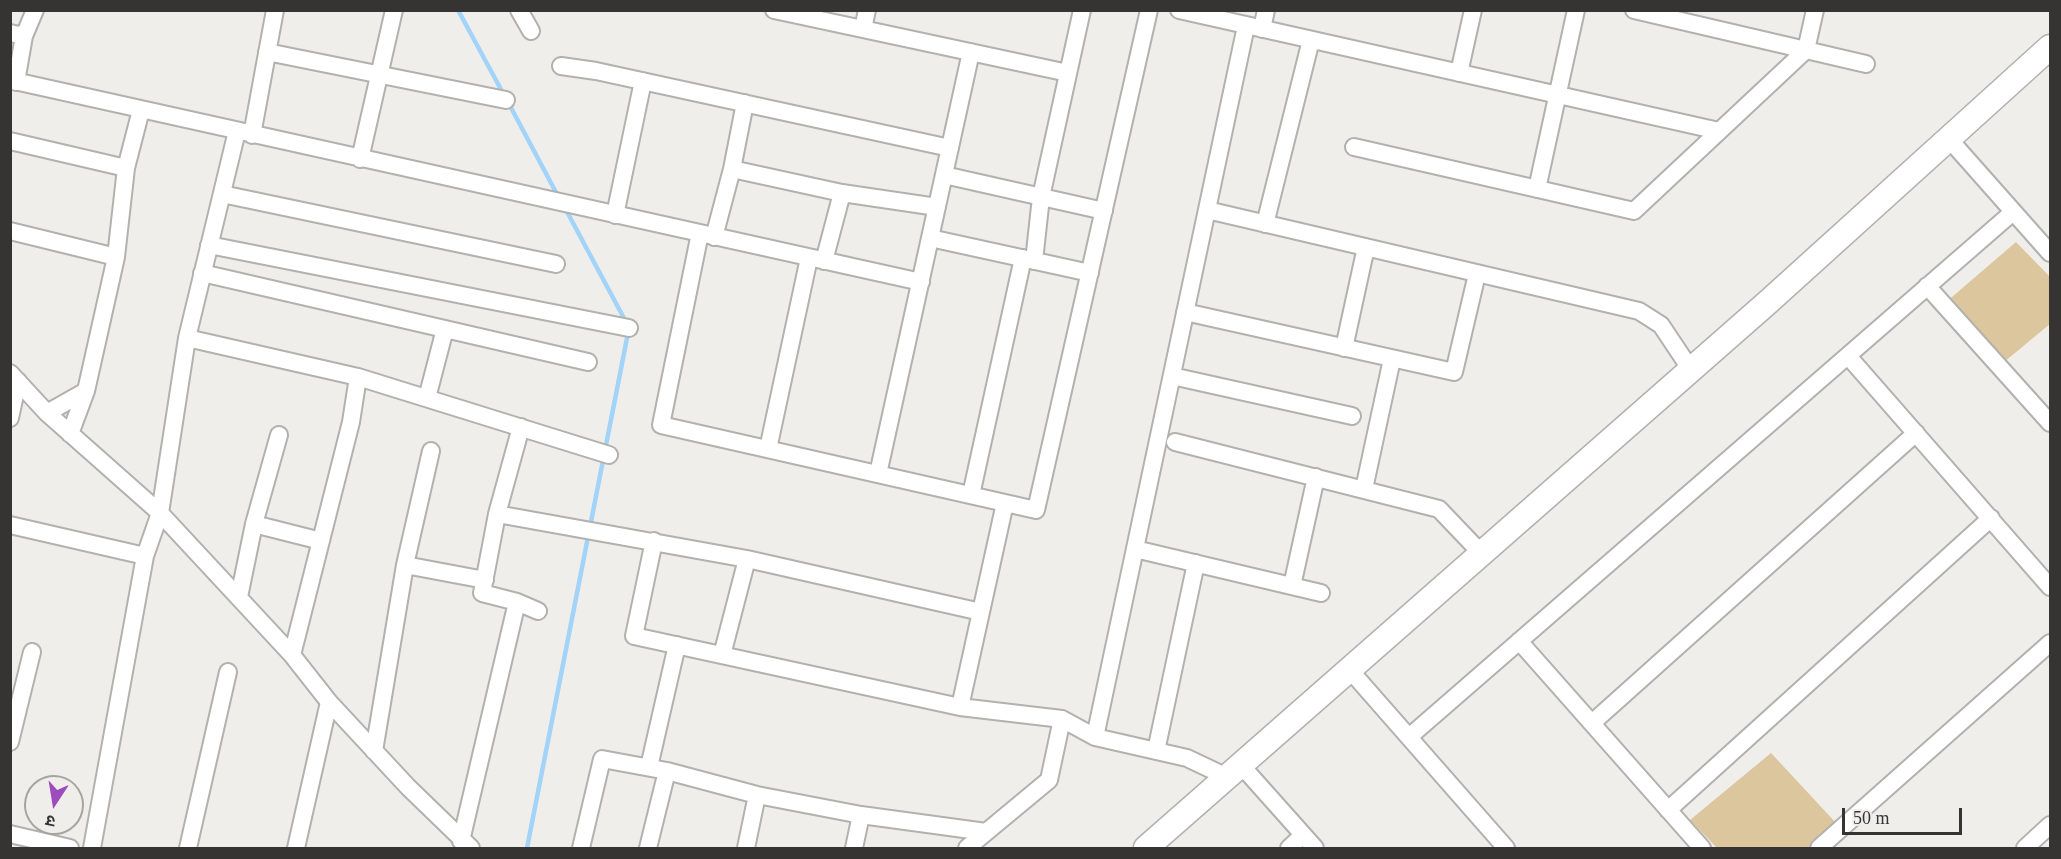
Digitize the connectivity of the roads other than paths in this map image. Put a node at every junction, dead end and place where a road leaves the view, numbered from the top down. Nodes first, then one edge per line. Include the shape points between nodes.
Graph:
1 (35, 10) edge
2 (275, 10) edge
3 (394, 10) edge
4 (519, 10) edge
5 (774, 10) edge
6 (867, 10) edge
7 (1082, 10) edge
8 (1149, 10) edge
9 (1179, 10) edge
10 (1266, 10) edge
11 (1473, 10) edge
12 (1576, 10) edge
13 (1634, 10) edge
14 (1815, 10) edge
15 (1254, 27) junction
16 (863, 29) junction
17 (531, 31) dead end
18 (17, 34) edge
19 (1311, 40) junction
20 (2050, 47) edge
21 (1806, 50) junction
22 (267, 52) junction
23 (971, 52) junction
24 (1866, 64) dead end
25 (561, 66) dead end
26 (1068, 73) junction
27 (1459, 73) junction
28 (380, 74) junction
29 (13, 81) edge
30 (643, 81) junction
31 (1558, 95) junction
32 (506, 100) dead end
33 (745, 103) junction
34 (141, 110) junction
35 (1719, 131) junction
36 (245, 133) junction
37 (1949, 139) junction
38 (10, 141) edge
39 (1354, 147) dead end
40 (950, 148) junction
41 (360, 159) junction
42 (126, 168) junction
43 (732, 169) junction
44 (944, 175) junction
45 (1537, 189) junction
46 (842, 193) junction
47 (222, 194) junction
48 (1041, 197) junction
49 (937, 207) junction
50 (1207, 210) junction
51 (1104, 211) junction
52 (2013, 212) junction
53 (615, 215) junction
54 (1265, 224) junction
55 (10, 231) edge
56 (707, 235) junction
57 (930, 238) junction
58 (209, 245) junction
59 (1366, 247) junction
60 (2050, 254) edge
61 (116, 257) junction
62 (817, 259) junction
63 (1028, 260) junction
64 (556, 264) dead end
65 (202, 273) junction
66 (1090, 273) junction
67 (1477, 274) junction
68 (921, 282) junction
69 (1928, 286) junction
70 (1185, 312) junction
71 (629, 328) dead end
72 (445, 329) junction
73 (187, 338) junction
74 (1344, 348) junction
75 (1848, 356) junction
76 (1392, 359) junction
77 (588, 362) dead end
78 (1691, 370) junction
79 (1172, 376) junction
80 (14, 377) edge
81 (358, 377) junction
82 (86, 392) junction
83 (427, 398) junction
84 (47, 413) junction
85 (1352, 416) dead end
86 (10, 418) edge
87 (2050, 423) edge
88 (521, 427) junction
89 (1916, 433) junction
90 (70, 434) junction
91 (279, 435) dead end
92 (1175, 442) dead end
93 (768, 449) junction
94 (431, 451) dead end
95 (609, 455) dead end
96 (878, 474) junction
97 (1316, 477) junction
98 (1364, 489) junction
99 (972, 495) junction
100 (1005, 503) junction
101 (160, 513) junction
102 (497, 514) junction
103 (1991, 518) junction
104 (254, 524) junction
105 (10, 525) edge
106 (321, 541) junction
107 (654, 541) junction
108 (1135, 549) junction
109 (1481, 554) junction
110 (145, 556) junction
111 (747, 559) junction
112 (1196, 563) junction
113 (405, 565) junction
114 (485, 580) junction
115 (1292, 586) junction
116 (2050, 587) edge
117 (1321, 593) dead end
118 (239, 597) junction
119 (517, 602) junction
120 (538, 610) dead end
121 (981, 612) junction
122 (1519, 641) junction
123 (2050, 643) edge
124 (677, 645) junction
125 (32, 652) dead end
126 (292, 655) junction
127 (722, 655) junction
128 (1350, 669) junction
129 (228, 672) dead end
130 (329, 702) junction
131 (960, 707) junction
132 (1062, 719) junction
133 (1592, 723) junction
134 (1409, 736) junction
135 (1095, 737) junction
136 (10, 742) edge
137 (374, 751) junction
138 (1156, 751) junction
139 (649, 767) junction
140 (667, 771) junction
141 (1234, 771) junction
142 (757, 795) junction
143 (1668, 810) junction
144 (861, 815) junction
145 (2050, 825) edge
146 (986, 832) junction
147 (10, 834) edge
148 (1304, 836) junction
149 (466, 845) edge
150 (70, 849) edge
151 (92, 849) edge
152 (188, 849) edge
153 (296, 849) edge
154 (581, 849) edge
155 (648, 849) edge
156 (746, 849) edge
157 (854, 849) edge
158 (967, 849) edge
159 (1146, 849) edge
160 (1289, 849) edge
161 (1315, 849) edge
162 (1506, 849) edge
163 (1702, 849) edge
164 (1819, 849) edge
165 (2025, 849) edge

1 - 18 street
2 - 22 street
3 - 28 street
4 - 17 street
5 - 16 street
6 - 16 street
7 - 26 street
8 - 51 street
9 - 15 street
10 - 15 street
11 - 27 street
12 - 31 street
13 - 21 street
14 - 21 street
15 - 19 street
15 - 50 street
16 - 23 street
18 - 29 street
19 - 27 street
19 - 54 street
20 - 37 street
21 - 24 street
21 - 35 street
22 - 28 street
22 - 36 street
23 - 26 street
23 - 40 street
25 - 30 street
26 - 48 street
27 - 31 street
28 - 32 street
28 - 41 street
29 - 34 street
30 - 33 street
30 - 53 street
31 - 35 street
31 - 45 street
33 - 40 street
33 - 43 street
34 - 36 street
34 - 42 street
35 - 45 street via 1634,211
36 - 41 street
36 - 47 street
37 - 52 street
37 - 78 street
38 - 42 street
39 - 45 street
40 - 44 street
41 - 53 street
42 - 61 street
43 - 46 street
43 - 56 street
44 - 48 street
44 - 49 street
46 - 49 street
46 - 62 street
47 - 58 street
47 - 64 street
48 - 51 street
48 - 63 street
49 - 57 street
50 - 54 street
50 - 70 street
51 - 66 street
52 - 60 street
52 - 69 street
53 - 56 street
54 - 59 street
55 - 61 street
56 - 62 street
56 - 93 street via 661,425
57 - 63 street
57 - 68 street
58 - 65 street
58 - 71 street
59 - 67 street
59 - 74 street
61 - 82 street
62 - 68 street
62 - 93 street
63 - 66 street
63 - 99 street
65 - 72 street
65 - 73 street
66 - 100 street via 1036,510
67 - 76 street via 1455,372
67 - 78 street via 1639,311 1661,324
68 - 96 street
69 - 75 street
69 - 87 street
70 - 74 street
70 - 79 street
72 - 77 street
72 - 83 street
73 - 81 street
73 - 101 street
74 - 76 street
75 - 89 street
75 - 122 street
76 - 98 street
78 - 109 street
79 - 85 street
79 - 108 street
80 - 84 street
80 - 86 street
81 - 83 street
81 - 106 street via 351,422
82 - 84 street
82 - 90 street
83 - 88 street
84 - 90 street
88 - 95 street
88 - 102 street
89 - 103 street
89 - 133 street
90 - 101 street
91 - 104 street
92 - 97 street
93 - 96 street
94 - 113 street
96 - 99 street
97 - 98 street
97 - 115 street
98 - 109 street via 1439,509
99 - 100 street
100 - 121 street
101 - 110 street
101 - 118 street
102 - 107 street
102 - 114 street
103 - 116 street
103 - 143 street
104 - 106 street
104 - 118 street
105 - 110 street
106 - 126 street
107 - 111 street
107 - 124 street via 634,636
108 - 112 street
108 - 135 street
109 - 128 street
110 - 151 street
111 - 121 street
111 - 127 street
112 - 115 street
112 - 138 street
113 - 114 street
113 - 137 street
114 - 119 street via 482,593
115 - 117 street
118 - 126 street
119 - 120 street
119 - 149 street
121 - 131 street
122 - 133 street
122 - 134 street
123 - 164 street
124 - 127 street
124 - 139 street
125 - 136 street
126 - 130 street
127 - 131 street
128 - 134 street
128 - 141 street
129 - 152 street
130 - 137 street
130 - 153 street
131 - 132 street
132 - 135 street
132 - 146 street via 1048,780
133 - 143 street
134 - 162 street
135 - 138 street
137 - 149 street
138 - 141 street
139 - 140 street
139 - 154 street via 602,759
140 - 142 street
140 - 155 street
141 - 148 street
141 - 159 street
142 - 144 street
142 - 156 street
143 - 163 street
144 - 146 street
144 - 157 street
145 - 165 street
146 - 158 street
147 - 150 street
148 - 160 street
148 - 161 street

